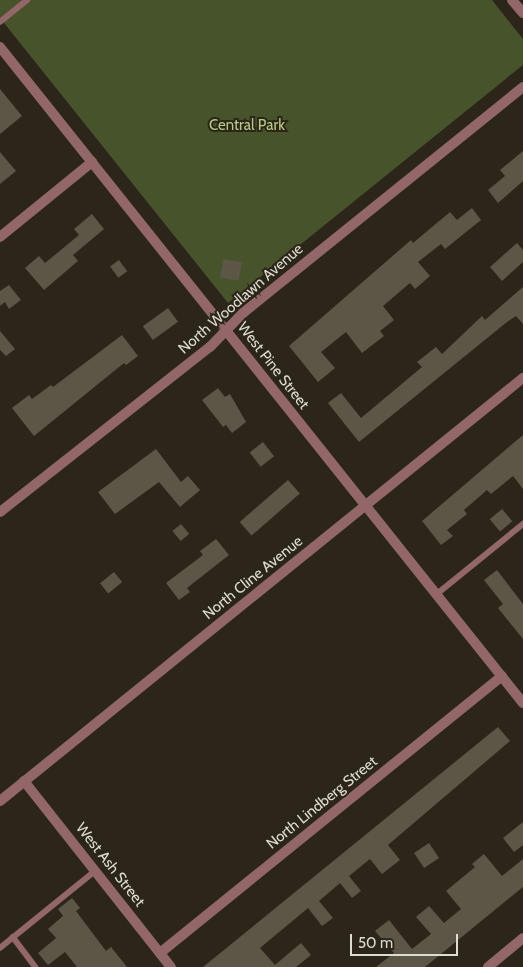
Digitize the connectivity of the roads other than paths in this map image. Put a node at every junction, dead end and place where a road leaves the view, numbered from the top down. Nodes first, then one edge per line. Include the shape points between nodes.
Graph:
1 (27, 0) edge
2 (512, 0) edge
3 (523, 13) edge
4 (0, 22) edge
5 (0, 47) edge
6 (523, 87) edge
7 (92, 162) junction
8 (0, 237) edge
9 (226, 330) junction
10 (523, 378) edge
11 (366, 506) junction
12 (0, 512) edge
13 (523, 525) edge
14 (437, 594) junction
15 (502, 676) junction
16 (523, 703) edge
17 (24, 781) junction
18 (0, 801) edge
19 (95, 871) junction
20 (13, 937) junction
21 (523, 938) edge
22 (0, 948) edge
23 (160, 953) junction
24 (36, 967) edge
25 (171, 967) edge
26 (488, 967) edge

1 - 4 lane
2 - 3 street
5 - 7 street, West Pine Street
6 - 9 street, North Woodlawn Avenue
7 - 8 street
7 - 9 street, West Pine Street
9 - 11 street, West Pine Street
9 - 12 street, North Woodlawn Avenue via 210,347 78,454 56,467
10 - 11 street, North Cline Avenue
11 - 14 street, West Pine Street
11 - 17 street, North Cline Avenue
13 - 14 lane
14 - 15 street, West Pine Street
15 - 16 street, West Pine Street
15 - 23 street, North Lindberg Street
17 - 18 street, North Cline Avenue
17 - 19 street, West Ash Street
19 - 20 lane
19 - 23 street, West Ash Street
20 - 22 lane
20 - 24 lane
21 - 26 street
23 - 25 street, West Ash Street

